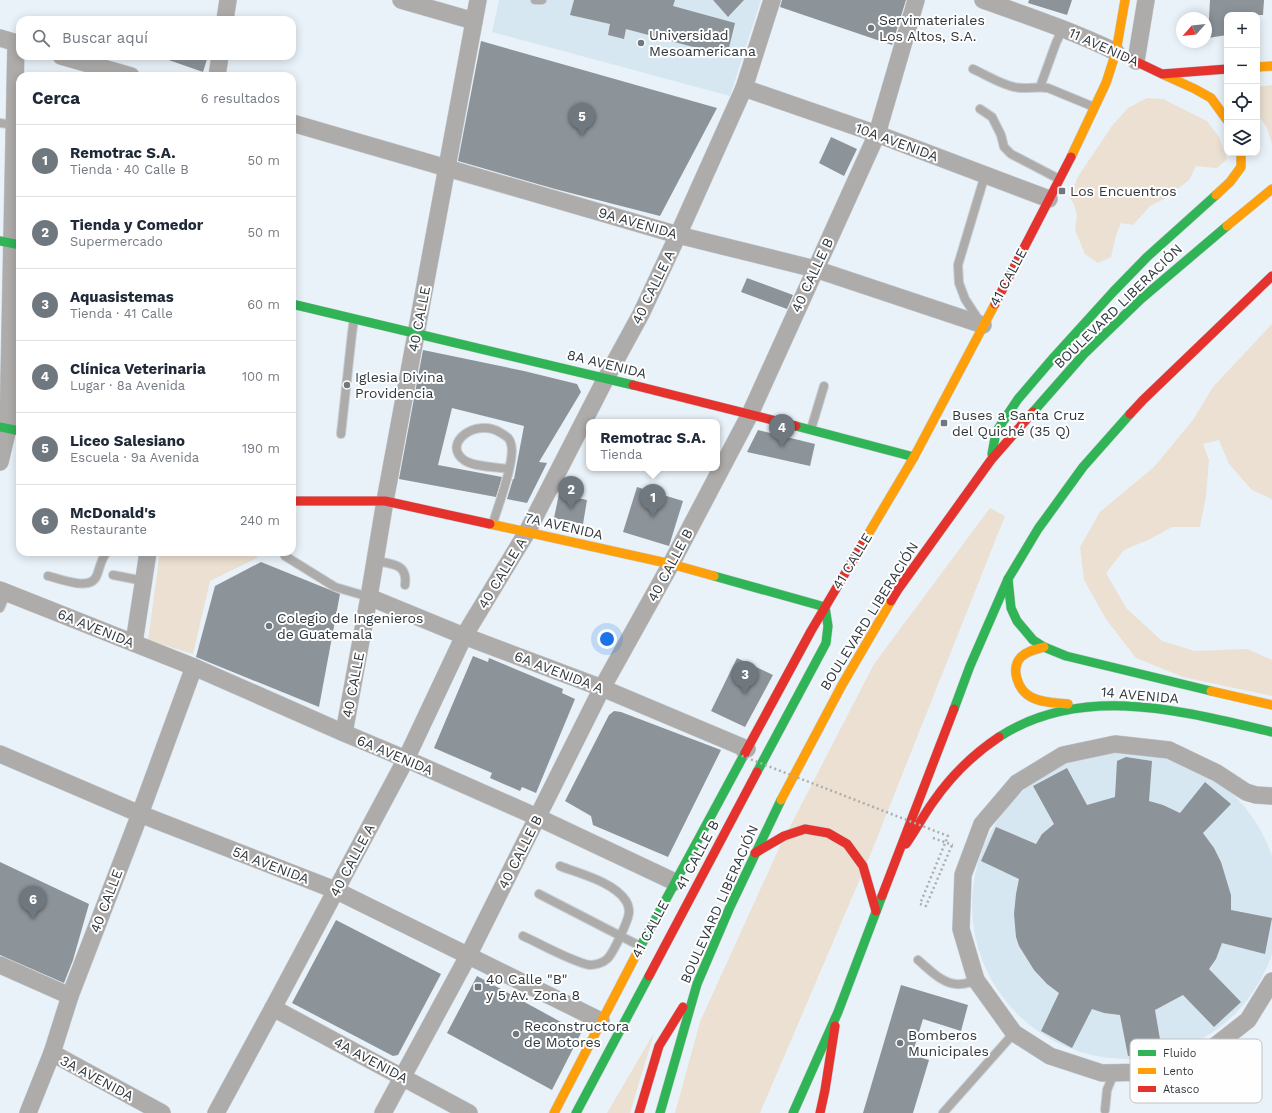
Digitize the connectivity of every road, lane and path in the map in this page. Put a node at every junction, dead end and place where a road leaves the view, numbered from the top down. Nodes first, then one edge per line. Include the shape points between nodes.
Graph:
1 (228, 0) edge
2 (401, 0) edge
3 (478, 0) edge
4 (535, 0) edge
5 (542, 0) edge
6 (772, 0) edge
7 (916, 0) edge
8 (983, 0) edge
9 (1125, 0) edge
10 (1146, 0) edge
11 (226, 16) edge
12 (474, 21) junction
13 (1063, 28) junction
14 (12, 42) edge
15 (1116, 52) junction
16 (75, 60) edge
17 (219, 60) edge
18 (1136, 61) junction
19 (1272, 66) edge
20 (1260, 67) edge
21 (973, 69) dead end
22 (1224, 69) edge
23 (117, 72) edge
24 (218, 72) edge
25 (1162, 74) junction
26 (1040, 87) junction
27 (744, 88) junction
28 (1094, 108) junction
29 (980, 109) dead end
30 (1224, 116) edge
31 (7, 124) edge
32 (296, 124) edge
33 (877, 134) junction
34 (1241, 156) edge
35 (447, 168) junction
36 (985, 175) junction
37 (1060, 179) junction
38 (1272, 189) edge
39 (1049, 199) junction
40 (678, 235) junction
41 (11, 243) edge
42 (815, 269) junction
43 (1272, 276) edge
44 (296, 305) edge
45 (354, 318) junction
46 (983, 325) junction
47 (416, 332) junction
48 (606, 378) junction
49 (824, 386) dead end
50 (750, 414) junction
51 (9, 429) edge
52 (811, 430) junction
53 (341, 434) dead end
54 (914, 457) junction
55 (991, 460) junction
56 (0, 462) edge
57 (509, 469) junction
58 (720, 471) edge
59 (720, 471) edge
60 (296, 501) edge
61 (385, 501) junction
62 (492, 524) junction
63 (527, 532) junction
64 (105, 556) edge
65 (147, 556) edge
66 (285, 556) dead end
67 (375, 561) junction
68 (671, 564) junction
69 (113, 575) dead end
70 (48, 576) dead end
71 (1008, 579) junction
72 (144, 581) junction
73 (405, 586) dead end
74 (2, 597) edge
75 (370, 597) junction
76 (825, 607) junction
77 (464, 636) junction
78 (134, 643) junction
79 (1044, 647) junction
80 (194, 667) junction
81 (602, 688) junction
82 (1272, 705) edge
83 (1082, 706) junction
84 (1272, 732) edge
85 (344, 733) junction
86 (742, 752) junction
87 (0, 754) edge
88 (406, 759) junction
89 (1272, 796) edge
90 (140, 814) junction
91 (537, 817) junction
92 (916, 831) junction
93 (952, 845) junction
94 (972, 852) junction
95 (755, 853) junction
96 (898, 854) junction
97 (560, 866) dead end
98 (675, 882) junction
99 (336, 890) junction
100 (539, 894) dead end
101 (876, 911) junction
102 (523, 936) dead end
103 (621, 936) junction
104 (641, 946) junction
105 (468, 956) junction
106 (918, 960) dead end
107 (0, 965) edge
108 (976, 980) junction
109 (1272, 981) edge
110 (697, 984) junction
111 (70, 996) junction
112 (274, 1008) junction
113 (838, 1012) junction
114 (601, 1021) junction
115 (1014, 1033) junction
116 (1224, 1039) edge
117 (52, 1053) junction
118 (1114, 1073) junction
119 (1130, 1073) edge
120 (402, 1077) junction
121 (1106, 1110) dead end
122 (28, 1113) edge
123 (162, 1113) edge
124 (216, 1113) edge
125 (383, 1113) edge
126 (469, 1113) edge
127 (554, 1113) edge
128 (576, 1113) edge
129 (639, 1113) edge
130 (660, 1113) edge
131 (793, 1113) edge
132 (820, 1113) edge
133 (943, 1113) edge

1 - 11 street
2 - 12 street
3 - 12 street, 40 CALLE
4 - 5 lane
6 - 27 street, 40 CALLE A
7 - 33 street, 40 CALLE B
8 - 13 street, 11 AVENIDA
9 - 15 main road, 41 CALLE
10 - 18 street
12 - 35 street, 40 CALLE
13 - 15 street, 11 AVENIDA
13 - 26 lane
14 - 31 street
15 - 18 main road, 11 AVENIDA
15 - 28 main road, 41 CALLE via 1106,83
16 - 23 street
17 - 24 street
18 - 25 main road, 11 AVENIDA
19 - 20 main road
21 - 26 lane via 1014,87
22 - 25 main road
25 - 30 main road, 11 AVENIDA via 1211,98
26 - 28 lane
27 - 33 street, 10A AVENIDA
27 - 40 street, 40 CALLE A
28 - 37 main road, 41 CALLE
29 - 37 lane via 992,117 1004,147 1011,154
31 - 41 street
32 - 35 street, 9A AVENIDA
33 - 36 street, 10A AVENIDA
33 - 42 street, 40 CALLE B
34 - 55 main road via 1241,167 1230,182 1147,257 1018,399 996,432
35 - 40 street, 9A AVENIDA
35 - 47 street, 40 CALLE
36 - 39 street, 10A AVENIDA
36 - 46 lane via 958,265 959,283 965,299
37 - 39 main road, 41 CALLE
38 - 55 main road, BOULEVARD LIBERACIÓN via 1141,299 1084,354
39 - 46 main road, 41 CALLE
40 - 42 street, 9A AVENIDA
40 - 48 street, 40 CALLE A via 641,314
41 - 51 street
42 - 46 street, 9A AVENIDA
42 - 50 street, 40 CALLE B
43 - 71 main road via 1143,400 1083,467 1038,529
44 - 45 main road, 8A AVENIDA
45 - 47 main road, 8A AVENIDA
45 - 53 lane
46 - 54 main road, 41 CALLE
47 - 48 main road, 8A AVENIDA
47 - 61 street, 40 CALLE
48 - 50 main road, 8A AVENIDA
48 - 63 street, 40 CALLE A
49 - 52 lane
50 - 52 main road, 8A AVENIDA
50 - 58 street, 40 CALLE B
51 - 56 street
52 - 54 main road, 8A AVENIDA
54 - 76 main road, 41 CALLE
55 - 95 main road, BOULEVARD LIBERACIÓN via 899,588 812,740
57 - 57 lane via 512,445 509,438 497,430 482,427 472,429 458,441 458,450 464,460
57 - 62 lane
59 - 68 street, 40 CALLE B
60 - 61 main road, 7A AVENIDA
61 - 62 main road, 7A AVENIDA
61 - 67 street, 40 CALLE
62 - 63 main road, 7A AVENIDA
63 - 68 main road, 7A AVENIDA
63 - 77 street, 40 CALLE A
64 - 70 lane via 93,582 86,584
65 - 72 street
66 - 75 lane via 335,587
67 - 73 lane via 403,570
67 - 75 street, 40 CALLE
68 - 76 main road, 7A AVENIDA
68 - 81 street, 40 CALLE B
69 - 72 lane
71 - 79 main road, 14 AVENIDA via 1011,608 1017,621 1033,640
71 - 96 main road via 970,666
72 - 78 street
74 - 78 street, 6A AVENIDA
75 - 77 street, 6A AVENIDA A
75 - 85 street, 40 CALLE
76 - 86 main road, 41 CALLE
76 - 128 main road, 41 CALLE B via 828,626 826,643
77 - 81 street, 6A AVENIDA A
77 - 88 street, 40 CALLE A
78 - 80 street, 6A AVENIDA
79 - 82 main road, 14 AVENIDA via 1066,656
79 - 83 main road via 1029,651 1019,658 1016,676 1021,688 1029,697 1043,702
80 - 85 street, 6A AVENIDA
80 - 90 street, 40 CALLE
81 - 86 street, 6A AVENIDA A
81 - 91 street, 40 CALLE B
83 - 84 main road, 14 AVENIDA via 1115,704 1163,709
83 - 92 main road, 14 AVENIDA via 1053,711 1017,726 980,749 937,796
85 - 88 street, 6A AVENIDA
86 - 93 path, bridge via 948,836 920,904 926,906
86 - 98 main road, 41 CALLE
87 - 90 street, 5A AVENIDA
88 - 91 street, 6A AVENIDA
88 - 99 street, 40 CALLE A
89 - 94 street via 1246,792 1217,773 1168,750 1115,744 1063,755 1017,783 982,824
90 - 99 street, 5A AVENIDA
90 - 111 street, 40 CALLE
91 - 98 street, 6A AVENIDA
91 - 105 street, 40 CALLE B
92 - 93 path
92 - 96 main road, 14 AVENIDA
93 - 94 path
94 - 108 street via 963,875 961,929
95 - 101 main road via 784,836 805,829 828,833 847,844 863,866
95 - 110 main road, BOULEVARD LIBERACIÓN
96 - 101 main road
97 - 103 lane via 610,886 627,902 629,913
98 - 104 main road, 41 CALLE
99 - 105 street, 5A AVENIDA
99 - 112 street, 40 CALLE A
100 - 103 lane
101 - 113 main road
102 - 103 lane via 591,965 608,959
103 - 104 lane
104 - 114 main road, 41 CALLE
105 - 114 street, 5A AVENIDA
105 - 120 street, 40 CALLE B
106 - 108 lane via 952,984
107 - 111 street
108 - 115 street
109 - 116 street via 1248,1020
110 - 129 main road via 659,1046
110 - 130 main road, BOULEVARD LIBERACIÓN
111 - 117 street, 40 CALLE
112 - 120 street, 4A AVENIDA
112 - 124 street, 40 CALLE A
113 - 131 main road
113 - 132 main road
114 - 127 main road, 41 CALLE
115 - 118 street via 1050,1056 1102,1073
115 - 133 lane
117 - 122 street, 40 CALLE
117 - 123 street, 3A AVENIDA
118 - 119 street
118 - 121 lane via 1107,1090
120 - 125 street, 40 CALLE B
120 - 126 street, 4A AVENIDA

